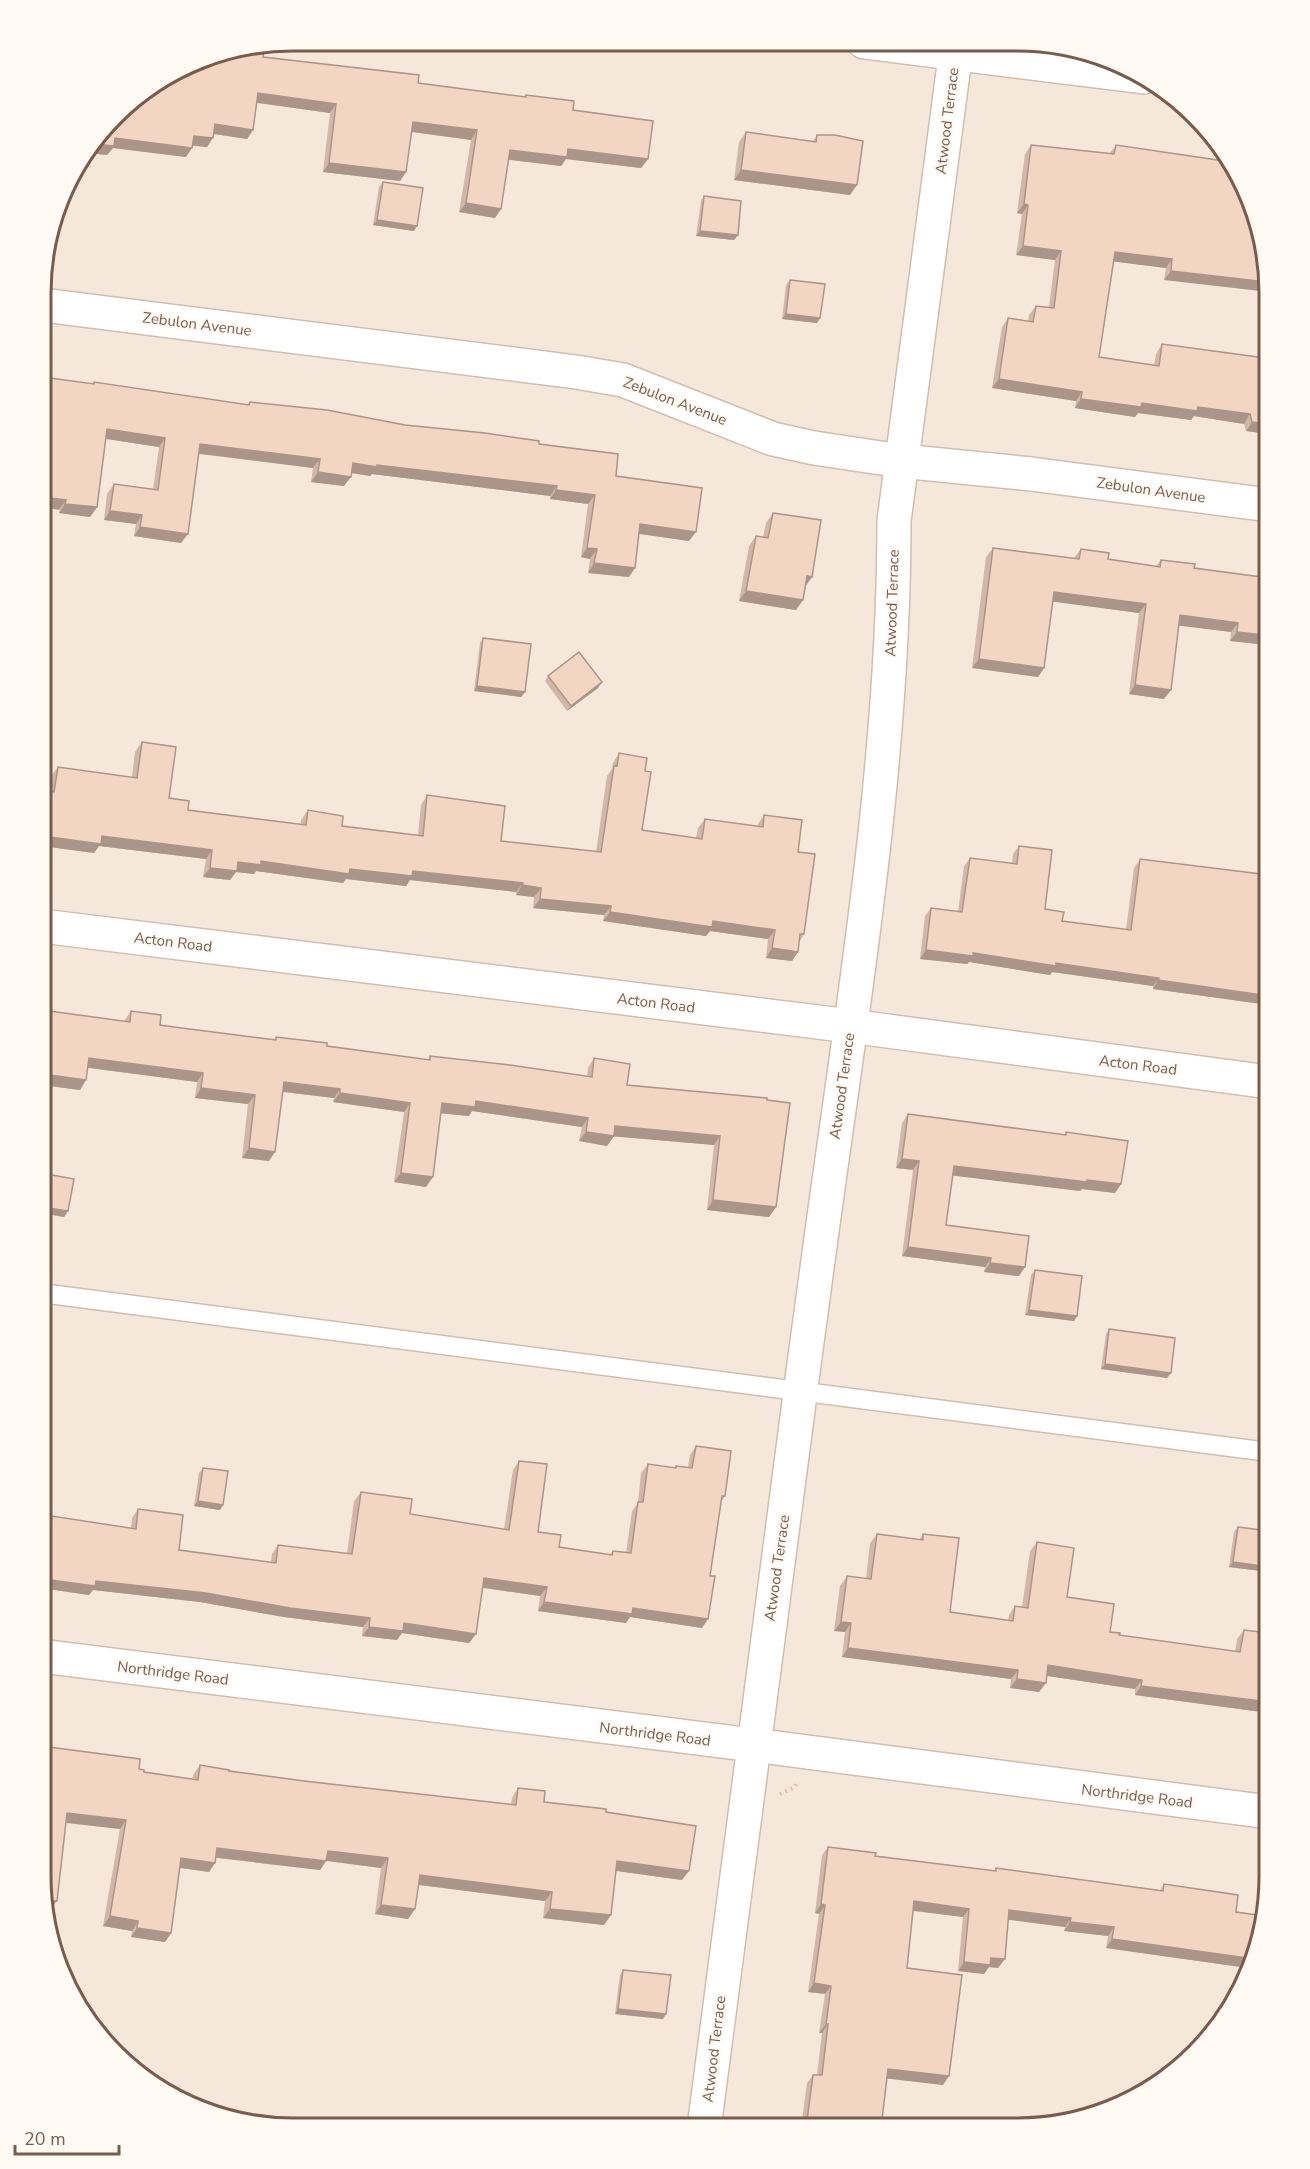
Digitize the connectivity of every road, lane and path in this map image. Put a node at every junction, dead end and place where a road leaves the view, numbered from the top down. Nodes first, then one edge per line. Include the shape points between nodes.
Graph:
1 (956, 51) edge
2 (969, 51) edge
3 (1118, 73) edge
4 (51, 306) edge
5 (901, 460) junction
6 (1259, 505) edge
7 (51, 927) edge
8 (850, 1026) junction
9 (1259, 1081) edge
10 (51, 1294) edge
11 (800, 1391) junction
12 (1259, 1451) edge
13 (51, 1657) edge
14 (753, 1745) junction
15 (796, 1781) dead end
16 (774, 1796) dead end
17 (1259, 1811) edge
18 (705, 2118) edge

1 - 5 street, Atwood Terrace
2 - 3 street
4 - 5 street, Zebulon Avenue via 623,380 773,439
5 - 6 street, Zebulon Avenue
5 - 8 street, Atwood Terrace via 894,520 888,710
7 - 8 street, Acton Road
8 - 9 street, Acton Road
8 - 11 street, Atwood Terrace
10 - 11 lane
11 - 12 lane
11 - 14 street, Atwood Terrace
13 - 14 street, Northridge Road
14 - 17 street, Northridge Road
14 - 18 street, Atwood Terrace
15 - 16 path via 795,1787

